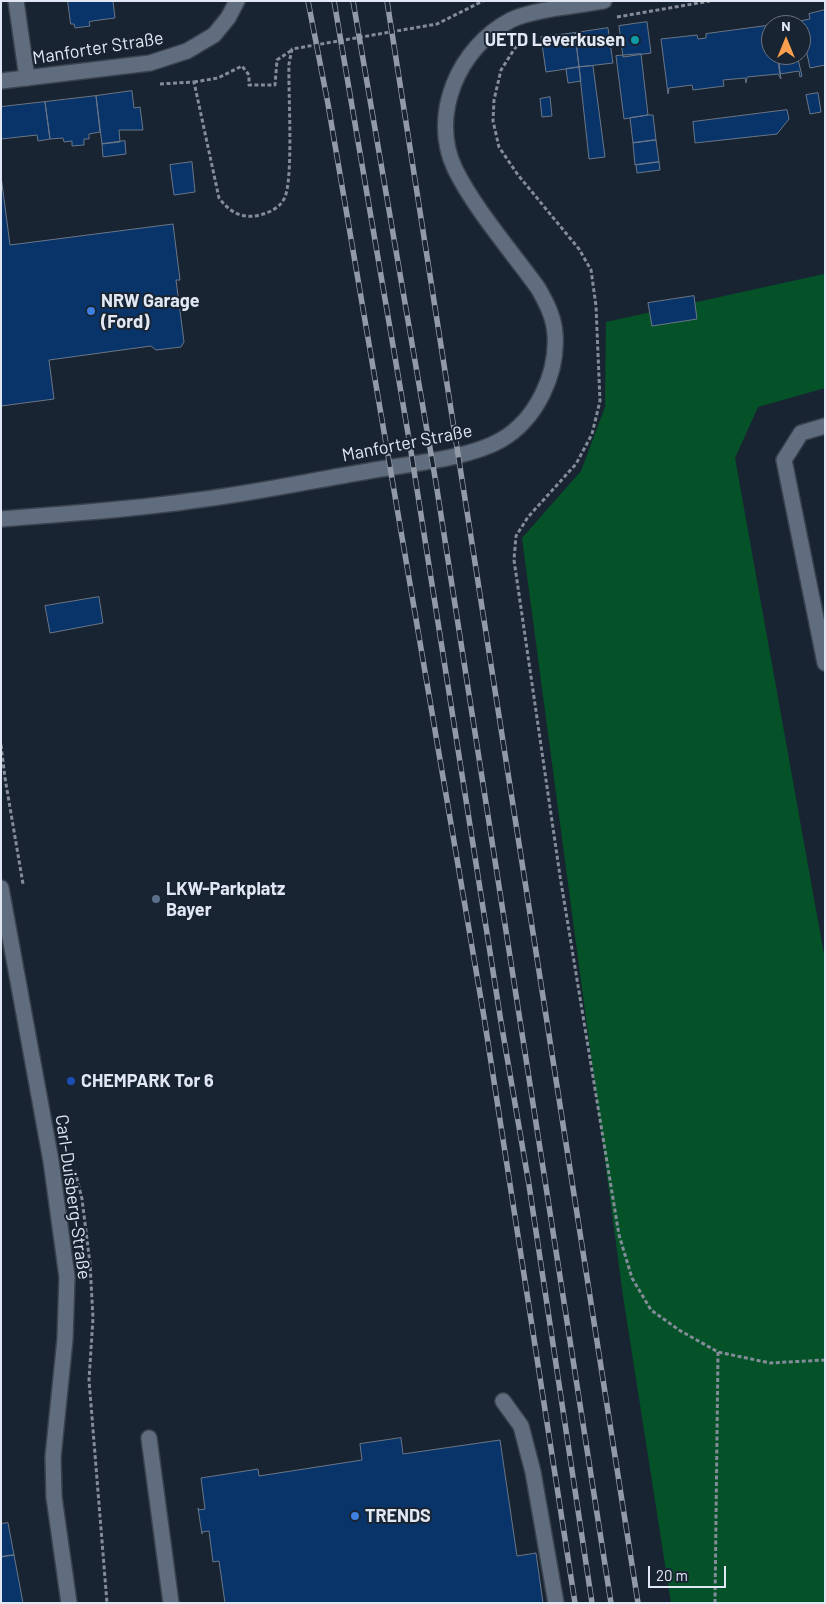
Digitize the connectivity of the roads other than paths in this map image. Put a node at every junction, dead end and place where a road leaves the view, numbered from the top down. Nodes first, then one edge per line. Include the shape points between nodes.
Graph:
1 (16, 1) edge
2 (237, 1) edge
3 (604, 1) edge
4 (27, 78) junction
5 (1, 81) edge
6 (825, 426) edge
7 (1, 519) edge
8 (825, 663) edge
9 (1, 888) edge
10 (503, 1401) dead end
11 (149, 1438) dead end
12 (69, 1603) edge
13 (171, 1603) edge
14 (556, 1603) edge

1 - 4 street
2 - 4 street, Manforter Straße via 214,36 187,52 150,63
3 - 7 street, Manforter Straße via 512,20 485,38 465,62 451,88 445,116 447,144 455,169 549,306 555,334 551,371 541,398 520,426 501,440 474,451 398,466 190,501
4 - 5 street, Manforter Straße
6 - 8 street via 801,433 784,460
9 - 12 street, Carl-Duisberg-Straße via 51,1160 67,1277 65,1339 52,1457 54,1497
10 - 14 street via 521,1426 533,1472
11 - 13 street

